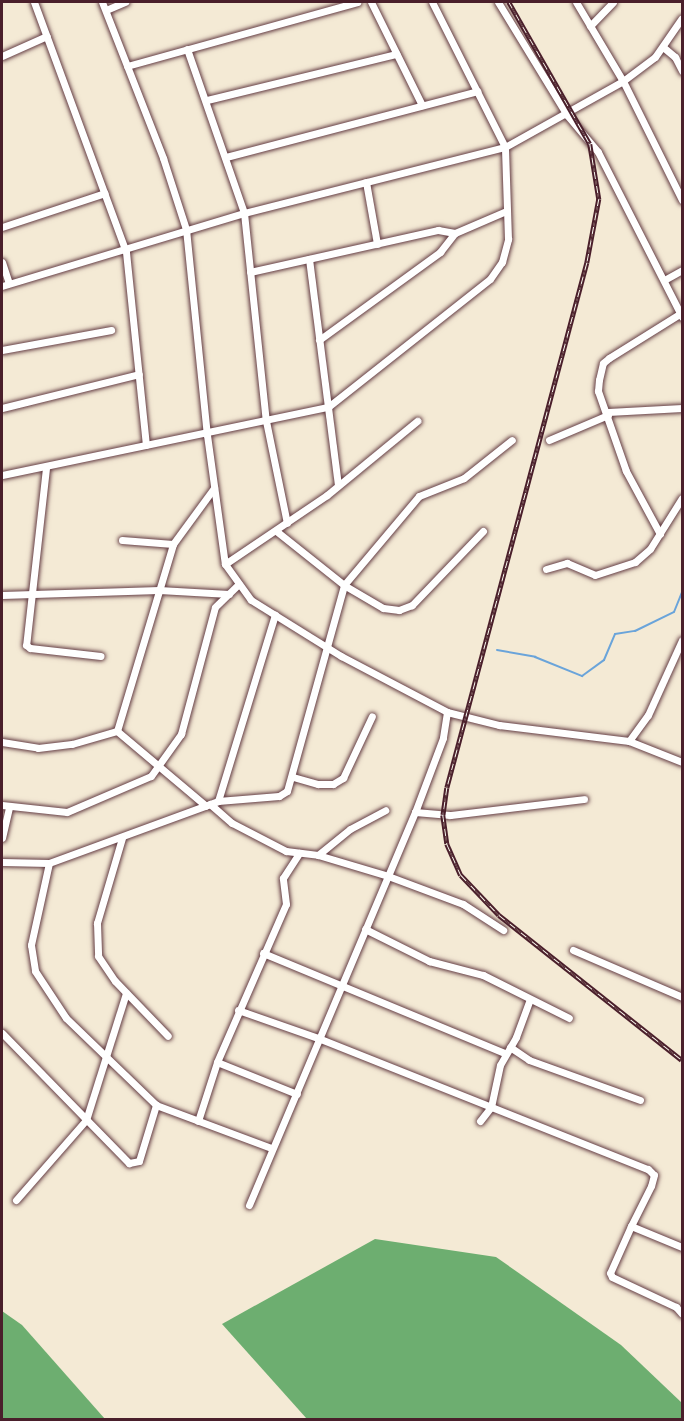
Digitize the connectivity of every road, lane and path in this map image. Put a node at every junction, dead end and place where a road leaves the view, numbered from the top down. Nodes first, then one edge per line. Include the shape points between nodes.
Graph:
1 (34, 2) edge
2 (102, 2) edge
3 (125, 2) edge
4 (357, 2) edge
5 (371, 2) edge
6 (432, 2) edge
7 (498, 2) edge
8 (576, 2) edge
9 (612, 2) edge
10 (106, 10) junction
11 (682, 18) edge
12 (591, 26) junction
13 (47, 36) junction
14 (663, 46) junction
15 (187, 50) junction
16 (396, 54) junction
17 (2, 56) edge
18 (128, 66) junction
19 (682, 70) edge
20 (623, 81) junction
21 (477, 91) junction
22 (207, 100) junction
23 (422, 105) junction
24 (567, 115) junction
25 (505, 147) junction
26 (226, 157) junction
27 (366, 182) junction
28 (105, 193) junction
29 (682, 200) edge
30 (506, 211) junction
31 (244, 213) junction
32 (2, 227) edge
33 (186, 230) junction
34 (456, 233) junction
35 (377, 244) junction
36 (126, 252) junction
37 (309, 259) junction
38 (2, 262) edge
39 (682, 270) edge
40 (250, 272) junction
41 (666, 279) junction
42 (5, 285) edge
43 (682, 315) edge
44 (111, 330) dead end
45 (319, 340) junction
46 (2, 350) edge
47 (139, 374) junction
48 (328, 406) junction
49 (2, 408) edge
50 (682, 408) edge
51 (608, 413) junction
52 (266, 421) junction
53 (417, 421) dead end
54 (207, 435) junction
55 (512, 440) dead end
56 (549, 440) dead end
57 (146, 445) junction
58 (46, 468) junction
59 (2, 475) edge
60 (338, 484) junction
61 (214, 488) junction
62 (682, 498) edge
63 (286, 523) junction
64 (276, 531) junction
65 (483, 531) dead end
66 (660, 534) junction
67 (122, 540) dead end
68 (173, 544) junction
69 (225, 564) junction
70 (546, 569) dead end
71 (238, 584) junction
72 (344, 585) junction
73 (159, 590) junction
74 (31, 594) junction
75 (229, 594) junction
76 (2, 595) edge
77 (275, 615) junction
78 (682, 640) edge
79 (326, 647) junction
80 (101, 656) dead end
81 (447, 712) junction
82 (372, 716) dead end
83 (117, 731) junction
84 (629, 741) junction
85 (2, 742) edge
86 (682, 762) edge
87 (157, 768) junction
88 (293, 777) junction
89 (584, 799) dead end
90 (218, 801) junction
91 (208, 805) junction
92 (5, 806) edge
93 (385, 810) dead end
94 (415, 812) junction
95 (2, 838) edge
96 (122, 838) junction
97 (299, 853) junction
98 (318, 855) junction
99 (2, 862) edge
100 (49, 863) junction
101 (388, 876) junction
102 (366, 929) junction
103 (503, 930) dead end
104 (573, 950) dead end
105 (263, 953) junction
106 (342, 986) junction
107 (126, 993) junction
108 (682, 997) edge
109 (530, 999) junction
110 (238, 1010) junction
111 (569, 1018) dead end
112 (2, 1033) edge
113 (168, 1036) dead end
114 (318, 1038) junction
115 (508, 1050) junction
116 (108, 1058) junction
117 (217, 1062) junction
118 (297, 1094) junction
119 (640, 1100) dead end
120 (156, 1105) junction
121 (491, 1107) junction
122 (86, 1120) junction
123 (198, 1121) junction
124 (480, 1121) dead end
125 (271, 1148) junction
126 (16, 1200) dead end
127 (249, 1205) dead end
128 (631, 1226) junction
129 (682, 1247) edge
130 (679, 1307) edge
131 (682, 1314) edge

1 - 13 street
2 - 10 street
3 - 10 street
4 - 15 street
5 - 16 street
6 - 21 street
7 - 24 street
8 - 12 street
9 - 12 street
10 - 18 street
11 - 14 street
12 - 20 street
13 - 17 street
13 - 28 street
14 - 19 street
14 - 20 street
15 - 18 street
15 - 22 street
16 - 22 street
16 - 23 street
18 - 33 street
20 - 24 street
20 - 29 street
21 - 23 street
21 - 25 street
22 - 26 street
23 - 26 street
24 - 25 street
24 - 41 street via 597,152
25 - 27 street
25 - 30 street
26 - 31 street
27 - 31 street
27 - 35 street
28 - 32 street
28 - 36 street
30 - 34 street
30 - 48 street via 506,251 490,279
31 - 33 street
31 - 40 street
33 - 36 street
33 - 54 street
34 - 35 street via 438,230
34 - 45 street via 440,252
35 - 37 street
36 - 42 street
36 - 47 street
37 - 40 street
37 - 45 street
38 - 42 street
39 - 41 street
40 - 52 street
41 - 43 street
43 - 51 street via 603,363 598,392
44 - 46 street
45 - 48 street
47 - 49 street
47 - 57 street
48 - 52 street
48 - 60 street
50 - 51 street
51 - 56 street
51 - 66 street via 626,471
52 - 54 street
52 - 63 street
53 - 60 street
54 - 57 street
54 - 61 street
55 - 72 street via 464,478 419,496
57 - 58 street
58 - 59 street
58 - 74 street
60 - 63 street
61 - 68 street
61 - 69 street
62 - 66 street
63 - 64 street
64 - 69 street
64 - 72 street
65 - 72 street via 412,605 399,610 383,608
66 - 70 street via 650,549 615,572 595,575 567,563
67 - 68 street
68 - 73 street
69 - 71 street
71 - 75 street
71 - 77 street via 251,600
72 - 79 street
73 - 74 street
73 - 75 street
73 - 83 street
74 - 76 street
74 - 80 street via 26,638 30,648
75 - 87 street via 215,607 181,734
77 - 79 street
77 - 90 street
78 - 84 street via 648,715
79 - 81 street
79 - 88 street
81 - 84 street via 499,725
81 - 94 street via 443,738
82 - 88 street via 343,778 333,784 318,784
83 - 85 street via 72,744 38,748
83 - 87 street
84 - 86 street
87 - 91 street
87 - 92 street via 151,776 67,812
88 - 90 street via 279,796
89 - 94 street via 450,815
90 - 91 street
91 - 96 street
91 - 97 street via 232,823 286,851
92 - 95 street
93 - 98 street via 350,829
94 - 101 street
96 - 100 street
96 - 107 street via 97,923 96,940 98,956
97 - 98 street
97 - 105 street via 283,878 287,899
98 - 101 street
99 - 100 street
100 - 116 street via 32,945 35,971 66,1018
101 - 102 street
101 - 103 street via 463,904
102 - 106 street
102 - 109 street via 429,961 483,975
104 - 108 street
105 - 106 street
105 - 110 street
106 - 114 street
106 - 115 street
107 - 113 street
107 - 116 street
109 - 111 street
109 - 115 street
110 - 114 street
110 - 117 street
112 - 122 street
114 - 118 street
114 - 121 street
115 - 119 street
115 - 121 street
116 - 120 street
116 - 122 street
117 - 118 street
117 - 123 street
118 - 125 street via 278,1141
120 - 122 street via 139,1161 134,1164
120 - 123 street
121 - 124 street
121 - 128 street via 648,1169 654,1175 651,1186
122 - 126 street
123 - 125 street
125 - 127 street
128 - 129 street
128 - 130 street via 610,1273 612,1277
130 - 131 street

